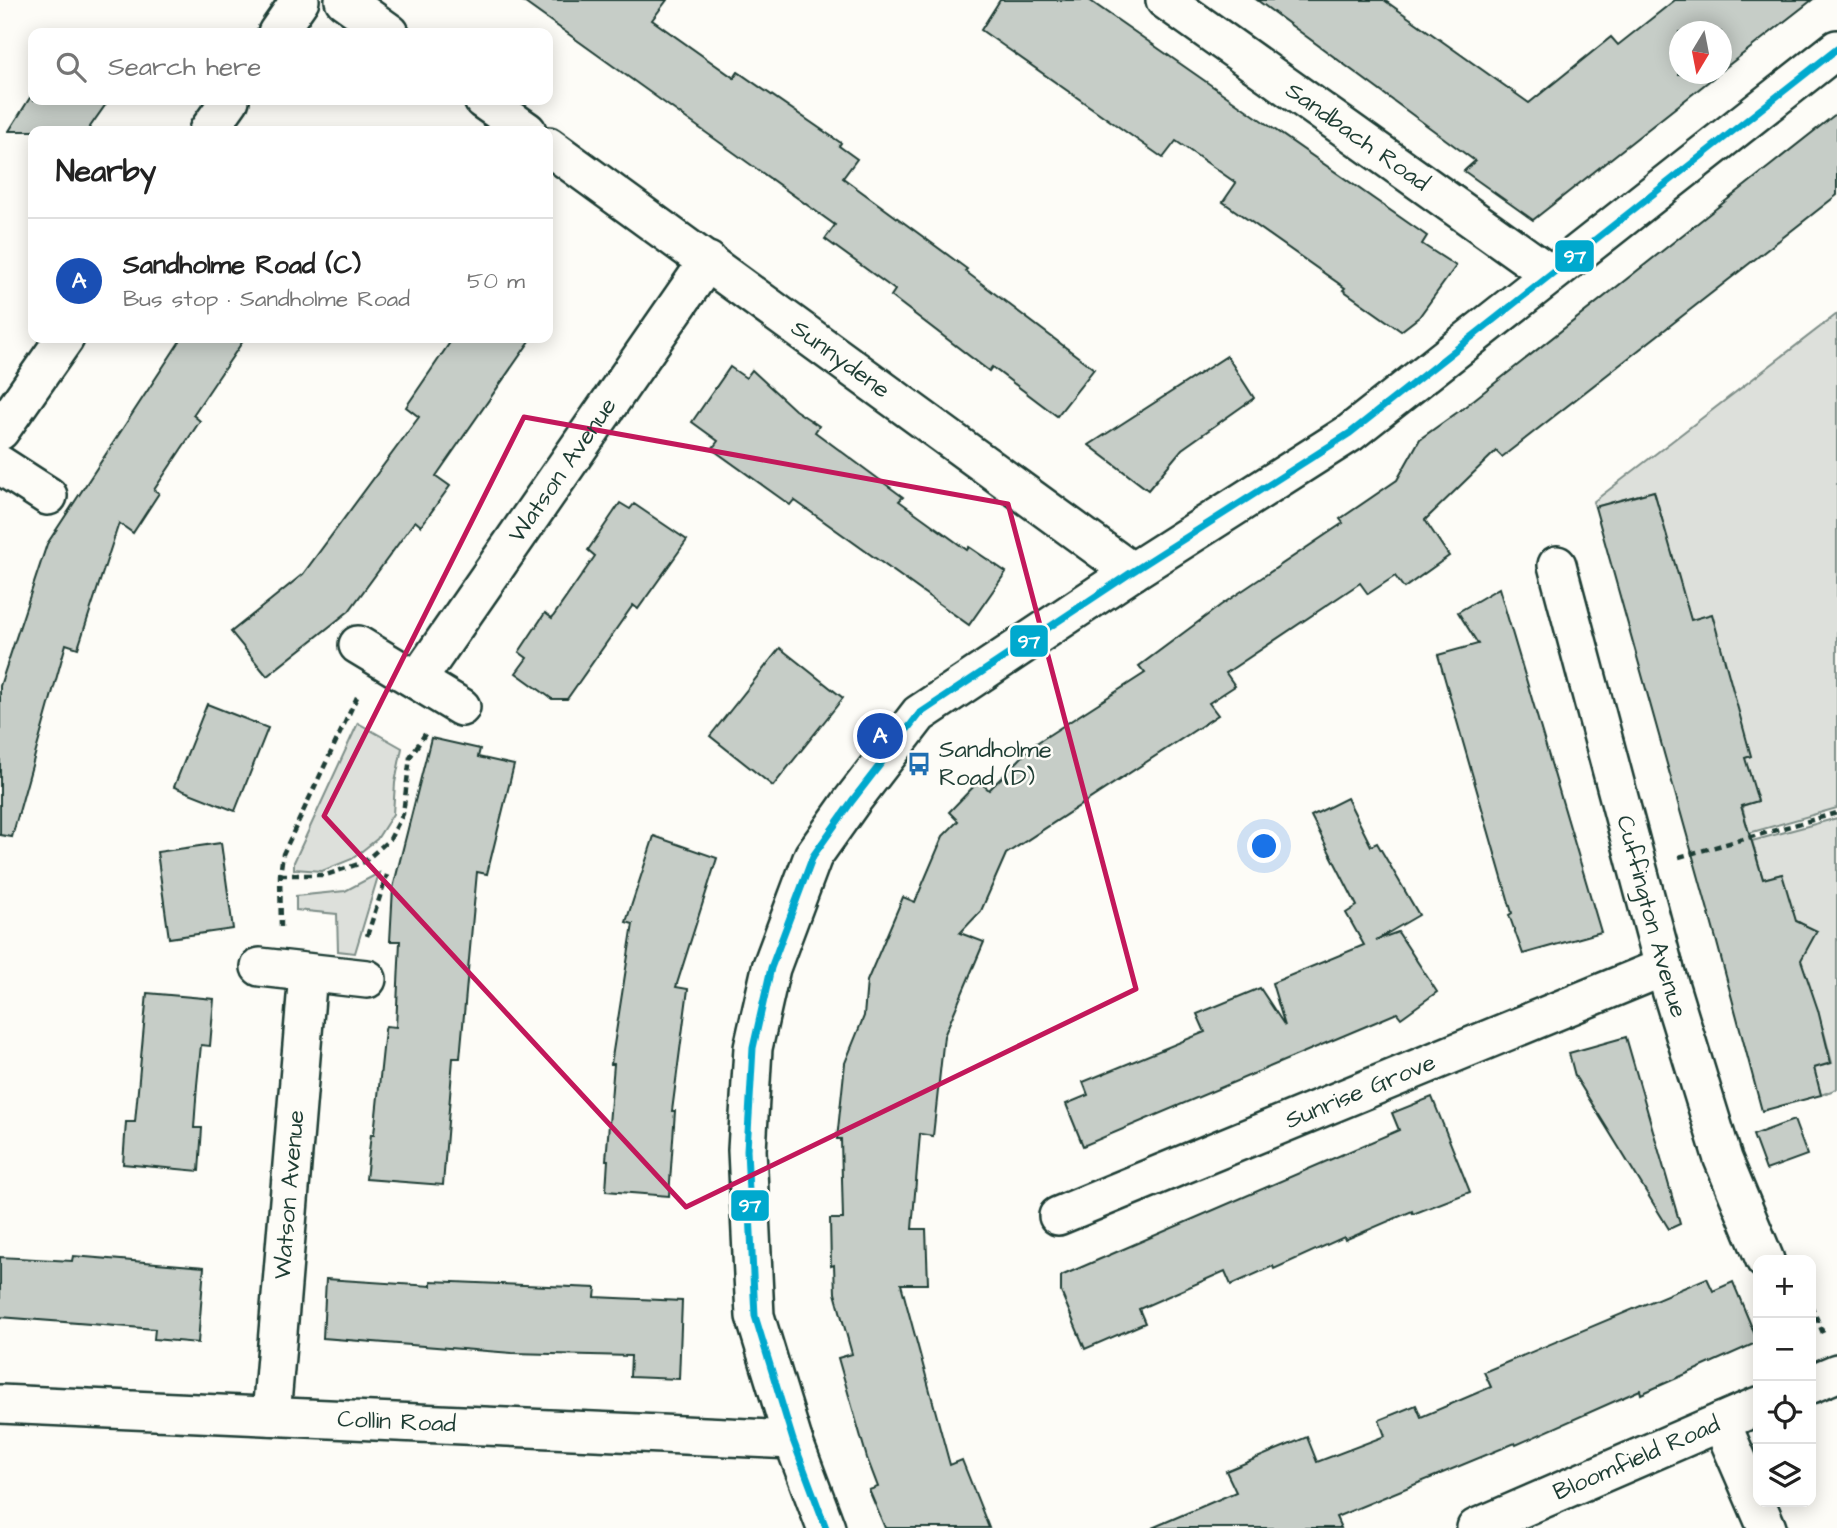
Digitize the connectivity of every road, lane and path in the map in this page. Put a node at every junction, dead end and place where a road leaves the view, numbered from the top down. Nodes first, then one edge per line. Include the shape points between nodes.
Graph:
1 (300, 0) edge
2 (344, 0) edge
3 (1164, 0) edge
4 (280, 28) edge
5 (383, 28) edge
6 (1837, 49) edge
7 (226, 105) edge
8 (490, 105) edge
9 (212, 126) edge
10 (520, 126) edge
11 (553, 150) edge
12 (708, 261) junction
13 (1550, 274) junction
14 (61, 343) edge
15 (0, 430) edge
16 (0, 465) edge
17 (48, 496) dead end
18 (1557, 565) dead end
19 (1132, 572) junction
20 (367, 650) joint
21 (442, 695) junction
22 (1837, 813) edge
23 (1678, 857) dead end
24 (280, 875) junction
25 (387, 875) dead end
26 (1664, 967) junction
27 (284, 970) junction
28 (360, 978) joint
29 (1058, 1216) dead end
30 (1763, 1255) edge
31 (1813, 1318) edge
32 (1820, 1370) edge
33 (0, 1404) edge
34 (1753, 1408) edge
35 (271, 1416) junction
36 (1721, 1422) junction
37 (793, 1440) junction
38 (826, 1528) edge
39 (1476, 1528) edge
40 (1767, 1528) edge

1 - 4 street
2 - 5 street
3 - 13 street, Sandbach Road
6 - 13 street
7 - 9 street
8 - 10 street
11 - 12 street, Sunnydene
12 - 19 street, Sunnydene
12 - 21 street, Watson Avenue
13 - 19 street via 1350,433
14 - 15 street
16 - 17 street
18 - 26 street, Cuffington Avenue
19 - 37 street via 919,714 813,856 771,968 753,1048 747,1150 755,1316
20 - 21 street
20 - 24 path via 283,854
21 - 24 path via 410,757 403,814 390,839 364,862 326,875
22 - 23 path
24 - 27 path
25 - 28 path
26 - 29 street, Sunrise Grove
26 - 30 street, Cuffington Avenue via 1723,1159
27 - 28 street
27 - 35 street, Watson Avenue
31 - 32 path
33 - 35 street, Collin Road
34 - 36 street, Bloomfield Road
35 - 37 street, Collin Road
36 - 39 street, Bloomfield Road
36 - 40 street
37 - 38 street

